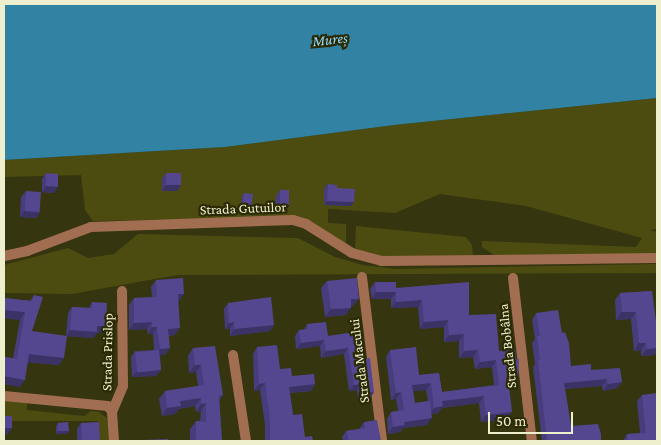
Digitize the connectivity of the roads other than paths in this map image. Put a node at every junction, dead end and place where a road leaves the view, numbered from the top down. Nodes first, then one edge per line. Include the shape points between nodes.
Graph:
1 (4, 256) edge
2 (657, 258) edge
3 (362, 277) dead end
4 (513, 278) dead end
5 (122, 291) dead end
6 (233, 355) dead end
7 (4, 396) edge
8 (112, 412) junction
9 (114, 441) edge
10 (246, 441) edge
11 (382, 441) edge
12 (532, 441) edge

1 - 2 street, Strada Gutuilor via 27,251 91,227 293,220 306,224 352,253 381,260
3 - 11 street, Strada Macului
4 - 12 street, Strada Bobâlna
5 - 8 street, Strada Prislop via 122,386
6 - 10 street
7 - 8 street, Strada Prislop via 99,404 108,406
8 - 9 street, Strada Prislop

